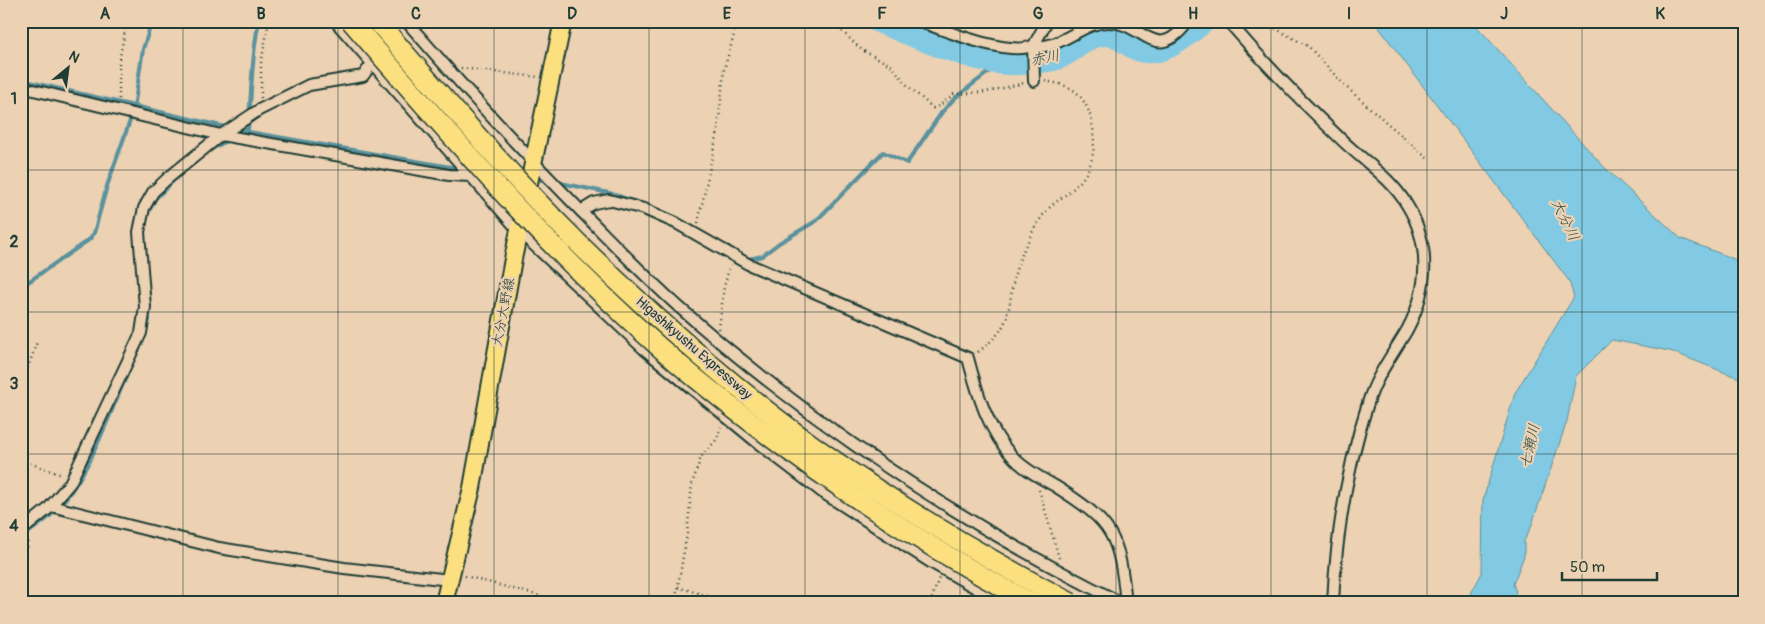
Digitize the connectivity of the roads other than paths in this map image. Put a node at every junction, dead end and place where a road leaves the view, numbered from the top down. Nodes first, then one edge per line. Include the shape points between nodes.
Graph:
1 (335, 21) edge
2 (351, 21) edge
3 (377, 21) edge
4 (406, 21) edge
5 (562, 21) edge
6 (919, 21) edge
7 (1047, 21) edge
8 (1228, 21) edge
9 (1187, 23) dead end
10 (1033, 46) junction
11 (371, 65) junction
12 (1034, 81) road end
13 (21, 87) edge
14 (221, 135) junction
15 (534, 164) junction
16 (471, 176) junction
17 (581, 211) junction
18 (519, 231) junction
19 (51, 506) junction
20 (23, 530) edge
21 (450, 576) junction
22 (1333, 590) junction
23 (444, 603) edge
24 (1002, 603) edge
25 (1031, 603) edge
26 (1071, 603) edge
27 (1122, 603) edge
28 (1126, 603) edge
29 (1329, 603) edge
30 (1333, 603) edge

1 - 11 street
2 - 25 highway, Higashikyushu Expressway, bridge via 502,191 604,295 693,376 856,498 927,544
3 - 26 highway, Higashikyushu Expressway, bridge via 576,241 710,363 777,418 854,473 937,528
4 - 15 street
5 - 15 main road, 大分大野線
6 - 10 street via 986,44 1018,48
7 - 10 street
8 - 22 street via 1330,129 1395,188 1419,227 1425,251 1424,281 1417,308 1379,375 1360,429 1342,502
9 - 10 street via 1173,38 1160,42 1110,22 1092,25 1051,46
10 - 12 street
11 - 14 street via 363,76 309,85 261,109
11 - 16 street
13 - 14 street
14 - 16 street
14 - 19 street via 159,185 144,208 138,241 146,307 143,326 72,478
15 - 17 street
15 - 18 main road, 大分大野線
16 - 18 street
17 - 27 street via 680,308 789,399 848,442 970,521
17 - 28 street via 598,201 620,201 666,218 748,264 968,358 976,387 996,434 1014,458 1086,506 1104,523 1121,559
18 - 21 main road, 大分大野線 via 472,488
18 - 24 street via 612,320 726,417 822,492 943,570
19 - 20 street
19 - 21 street via 220,548 344,568
21 - 23 main road, 大分大野線
22 - 29 street
22 - 30 street

